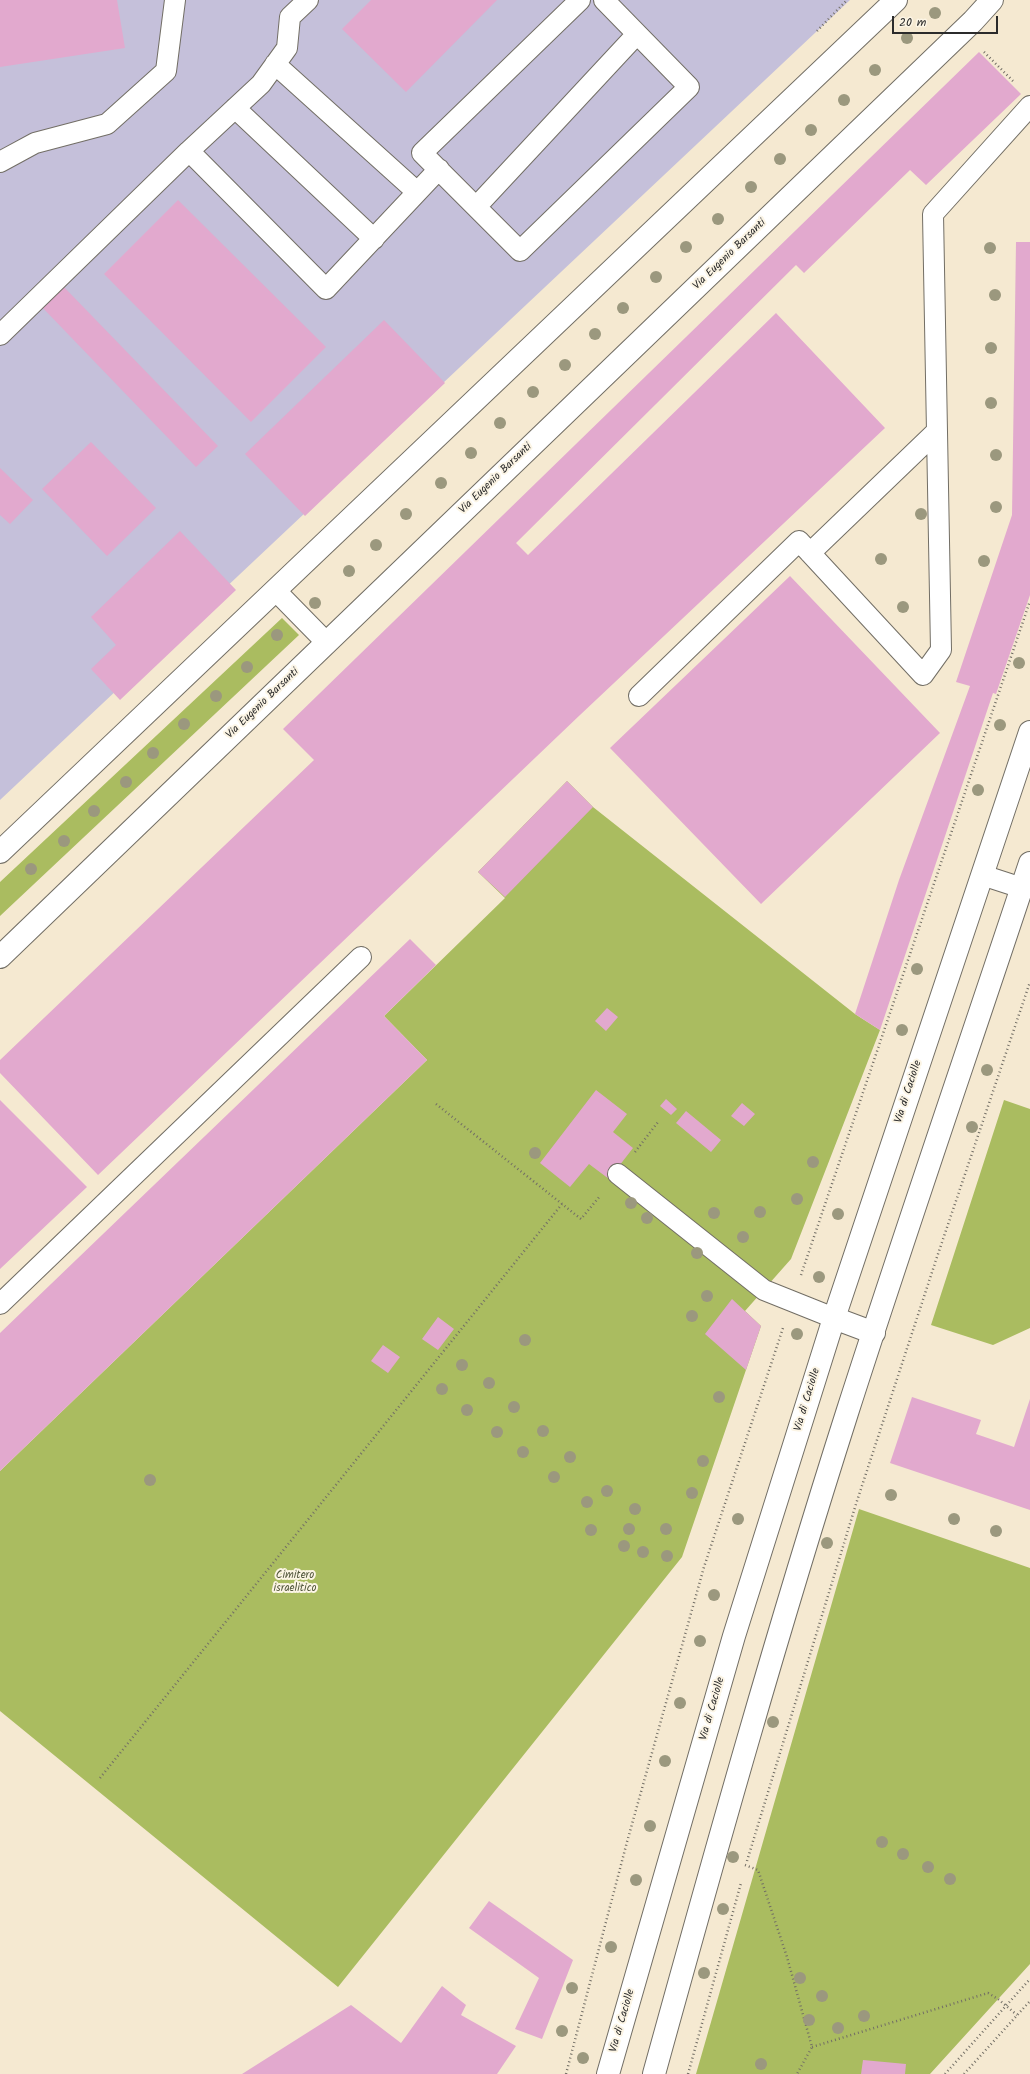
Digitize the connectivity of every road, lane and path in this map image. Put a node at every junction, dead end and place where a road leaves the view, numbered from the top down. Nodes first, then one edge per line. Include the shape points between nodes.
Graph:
1 (174, 0) edge
2 (308, 0) edge
3 (580, 0) edge
4 (604, 0) edge
5 (896, 0) edge
6 (992, 0) edge
7 (637, 34) junction
8 (984, 51) dead end
9 (275, 64) junction
10 (1014, 83) dead end
11 (1030, 106) edge
12 (235, 108) junction
13 (189, 151) junction
14 (0, 162) edge
15 (439, 169) junction
16 (417, 192) junction
17 (476, 207) junction
18 (374, 239) junction
19 (0, 335) edge
20 (937, 431) junction
21 (810, 553) junction
22 (276, 591) junction
23 (1030, 601) edge
24 (326, 642) junction
25 (638, 696) dead end
26 (1030, 732) edge
27 (0, 852) edge
28 (1030, 863) edge
29 (982, 875) junction
30 (1022, 888) junction
31 (0, 957) edge
32 (361, 957) dead end
33 (1030, 982) edge
34 (436, 1104) dead end
35 (658, 1122) dead end
36 (618, 1174) junction
37 (562, 1204) junction
38 (792, 1302) junction
39 (0, 1304) edge
40 (834, 1318) junction
41 (874, 1333) junction
42 (100, 1778) dead end
43 (746, 1865) junction
44 (743, 1873) dead end
45 (741, 1880) dead end
46 (1030, 1979) edge
47 (1030, 2001) edge
48 (1005, 2006) junction
49 (1017, 2015) junction
50 (812, 2047) junction
51 (566, 2074) edge
52 (608, 2074) edge
53 (654, 2074) edge
54 (688, 2074) edge
55 (797, 2074) edge
56 (944, 2074) edge
57 (964, 2074) edge

1 - 14 lane via 166,71 107,124 35,143
2 - 9 lane via 290,17 287,48
3 - 15 lane via 422,153
4 - 7 lane
5 - 22 street
6 - 24 street, Via Eugenio Barsanti via 956,38
7 - 17 lane
7 - 17 lane via 689,87 520,251
8 - 10 path
9 - 12 lane via 261,84
9 - 16 lane
11 - 20 lane via 933,214
12 - 13 lane
12 - 18 lane
13 - 18 lane via 326,290
13 - 19 lane
15 - 16 lane
15 - 17 lane
16 - 18 lane
20 - 21 lane
20 - 21 lane via 941,650 923,675
21 - 25 lane via 800,541
22 - 24 lane
22 - 27 street
23 - 38 path
24 - 31 street, Via Eugenio Barsanti
26 - 29 street, Via di Caciolle
28 - 30 street
29 - 30 lane
29 - 40 street, Via di Caciolle
30 - 41 street
32 - 39 lane
33 - 43 path via 856,1504
34 - 37 path
35 - 36 path
36 - 37 path via 581,1219
36 - 38 lane via 764,1290
37 - 42 path
38 - 40 lane
38 - 51 path via 704,1566
40 - 41 street
40 - 52 street, Via di Caciolle via 734,1636
41 - 53 street via 791,1592 730,1798
43 - 44 path
43 - 50 path via 758,1870 787,1957
45 - 54 path
46 - 48 path
47 - 49 path
48 - 49 path
48 - 50 path via 988,1993
48 - 56 path
49 - 57 path
50 - 55 path

